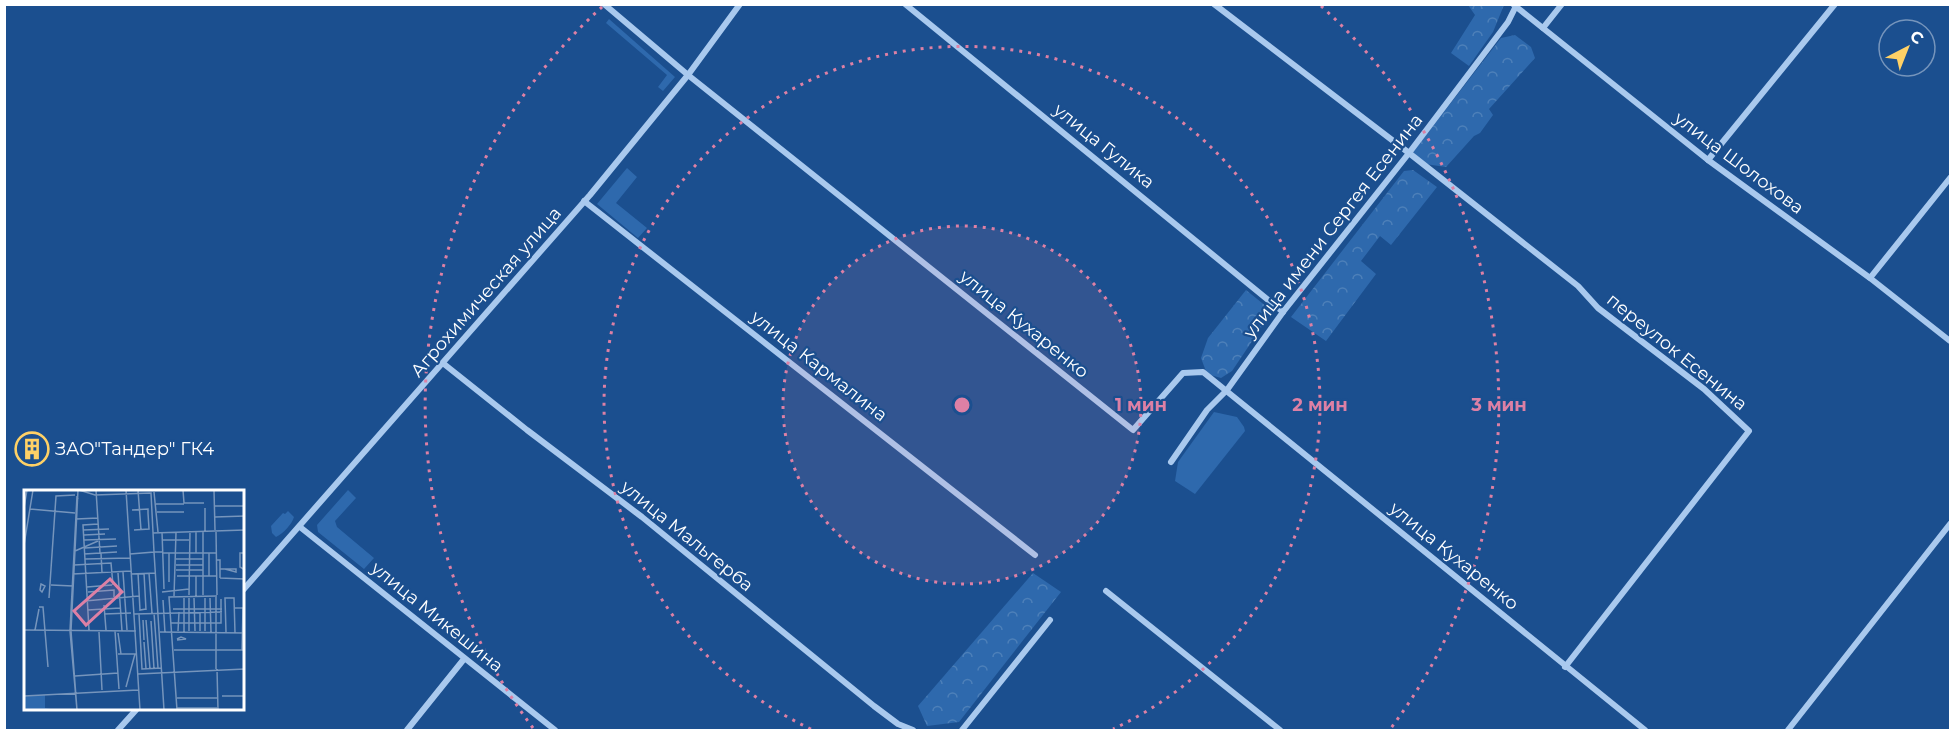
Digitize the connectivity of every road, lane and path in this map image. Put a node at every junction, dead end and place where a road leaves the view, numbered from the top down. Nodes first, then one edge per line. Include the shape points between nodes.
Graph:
1 (604, 4) edge
2 (740, 4) edge
3 (905, 4) edge
4 (1214, 4) edge
5 (1562, 4) edge
6 (1835, 4) edge
7 (1515, 5) edge
8 (1543, 28) junction
9 (688, 75) junction
10 (1410, 153) junction
11 (1708, 160) junction
12 (1950, 178) edge
13 (584, 201) junction
14 (1870, 278) junction
15 (1283, 312) junction
16 (1950, 341) edge
17 (444, 364) junction
18 (1227, 390) junction
19 (1171, 462) dead end
20 (1950, 524) edge
21 (300, 527) junction
22 (1035, 555) dead end
23 (244, 589) edge
24 (1106, 591) dead end
25 (1050, 620) dead end
26 (464, 659) junction
27 (1565, 667) junction
28 (135, 711) edge
29 (118, 730) edge
30 (407, 730) edge
31 (555, 730) edge
32 (913, 730) edge
33 (962, 730) edge
34 (1280, 730) edge
35 (1645, 730) edge
36 (1788, 730) edge

1 - 9 street, улица Кухаренко
2 - 9 street, Агрохимическая улица
3 - 15 street, улица Гулика
4 - 10 street
5 - 8 street
6 - 11 street
7 - 8 street, улица Шолохова
7 - 10 street, улица имени Сергея Есенина via 1508,22
8 - 11 street, улица Шолохова
9 - 13 street, Агрохимическая улица
9 - 18 street, улица Кухаренко via 1133,430 1183,373 1203,372
10 - 15 street, улица имени Сергея Есенина
10 - 27 street, переулок Есенина via 1578,286 1598,308 1704,389 1749,431
11 - 14 street, улица Шолохова
12 - 14 street
13 - 17 street, Агрохимическая улица
13 - 22 street, улица Кармалина
14 - 16 street, улица Шолохова
15 - 18 street, улица имени Сергея Есенина
17 - 21 street, Агрохимическая улица
17 - 32 street, улица Мальгерба via 642,517 874,706
18 - 19 street, улица имени Сергея Есенина via 1207,410
18 - 27 street, улица Кухаренко
20 - 36 street
21 - 23 street, Агрохимическая улица
21 - 26 street, улица Микешина
24 - 34 street
25 - 33 street
26 - 30 street
26 - 31 street, улица Микешина
27 - 35 street, улица Кухаренко
28 - 29 street

